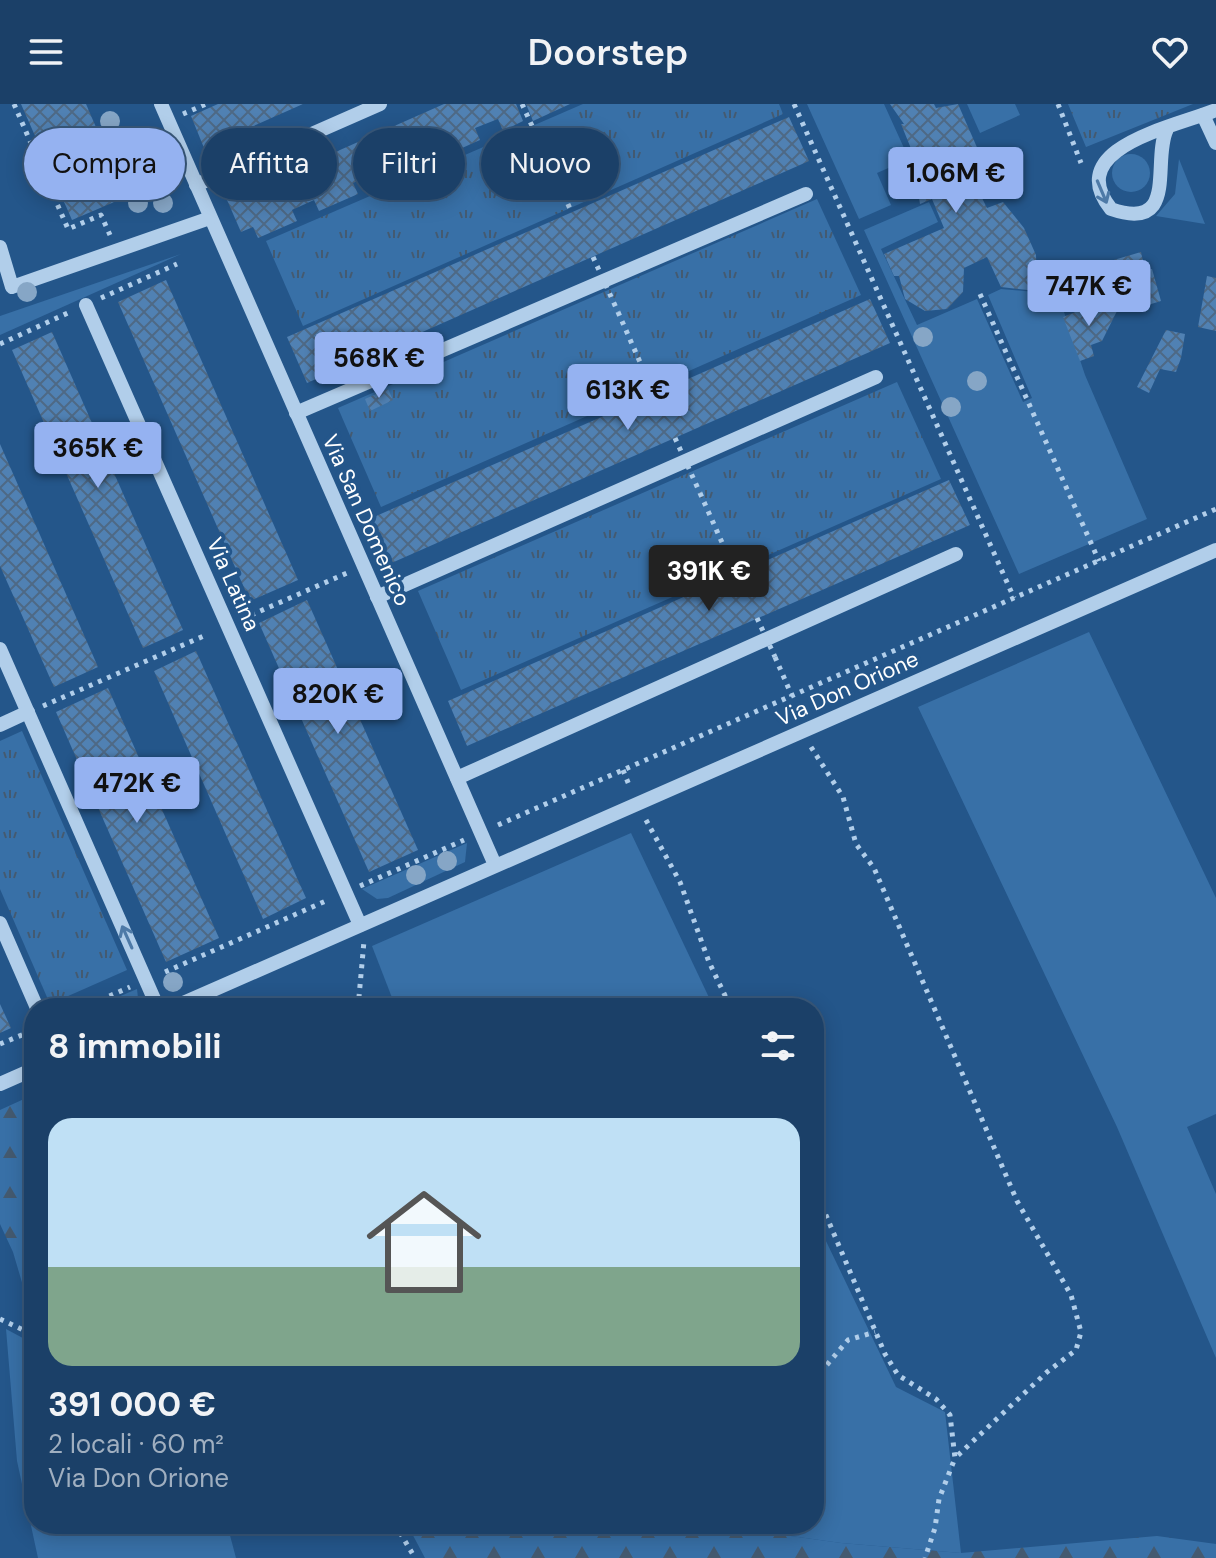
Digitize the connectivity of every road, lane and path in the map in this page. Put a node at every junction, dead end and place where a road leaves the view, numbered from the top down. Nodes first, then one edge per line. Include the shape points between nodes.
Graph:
1 (14, 104) edge
2 (161, 104) edge
3 (380, 104) edge
4 (522, 104) edge
5 (794, 104) edge
6 (1058, 104) edge
7 (1210, 112) edge
8 (1167, 129) junction
9 (1216, 143) edge
10 (1081, 163) dead end
11 (196, 185) junction
12 (806, 194) dead end
13 (572, 213) dead end
14 (210, 218) junction
15 (0, 247) edge
16 (117, 250) junction
17 (593, 257) dead end
18 (980, 294) dead end
19 (86, 305) dead end
20 (876, 377) dead end
21 (654, 394) dead end
22 (296, 413) junction
23 (675, 438) dead end
24 (1216, 509) edge
25 (1216, 550) edge
26 (956, 554) dead end
27 (1099, 561) junction
28 (352, 571) dead end
29 (736, 574) dead end
30 (377, 597) junction
31 (1014, 598) junction
32 (757, 618) dead end
33 (237, 621) dead end
34 (206, 635) dead end
35 (0, 649) edge
36 (792, 696) junction
37 (28, 712) junction
38 (0, 725) edge
39 (803, 731) junction
40 (623, 770) junction
41 (457, 778) junction
42 (629, 785) dead end
43 (644, 815) dead end
44 (498, 825) dead end
45 (465, 839) dead end
46 (495, 865) junction
47 (360, 886) dead end
48 (329, 900) dead end
49 (0, 923) edge
50 (360, 925) junction
51 (165, 972) dead end
52 (135, 985) dead end
53 (33, 998) edge
54 (105, 998) edge
55 (154, 998) edge
56 (195, 998) edge
57 (359, 998) edge
58 (726, 998) edge
59 (24, 1034) edge
60 (0, 1044) edge
61 (24, 1073) edge
62 (0, 1084) edge
63 (824, 1211) edge
64 (0, 1319) edge
65 (24, 1330) edge
66 (875, 1332) junction
67 (824, 1368) edge
68 (955, 1458) junction
69 (401, 1534) edge
70 (415, 1558) edge
71 (925, 1558) edge

1 - 16 path via 68,229 100,212
2 - 11 street, Via San Domenico
3 - 11 street
4 - 13 path
5 - 31 path
6 - 10 path
7 - 8 street
7 - 9 street
8 -> 8 street via 1124,146 1100,164 1100,196 1111,209 1137,213 1158,198 1163,175 1159,153
11 - 14 street, Via San Domenico
12 - 22 street
14 - 16 street
14 - 22 street, Via San Domenico
15 - 16 street via 12,287
17 - 21 path, bridge
18 - 27 path
19 - 50 street, Via Latina
20 - 30 street
22 - 30 street, Via San Domenico
23 - 29 path, bridge
24 - 27 path
25 - 39 street, Via Don Orione
26 - 41 street
27 - 31 path
28 - 33 path
30 - 41 street, Via San Domenico
31 - 36 path
32 - 36 path, bridge
34 - 37 path
35 - 37 street
36 - 40 path
37 - 38 street
55 -> 37 street
39 - 46 street, Via Don Orione
39 - 68 path via 843,797 856,844 874,868 1017,1201 1078,1313 1081,1339 1076,1350
40 - 42 path
40 - 44 path
41 - 46 street, Via San Domenico
43 - 58 path via 680,882
45 - 47 path
46 - 50 street
48 - 51 path
49 - 53 street
50 - 56 street
50 - 57 path via 364,949
52 - 54 path
59 - 60 path
61 - 62 street
63 - 66 path
64 - 65 path
66 - 67 path via 848,1340
66 - 68 path via 898,1375 946,1408
68 - 71 path
69 - 70 path

